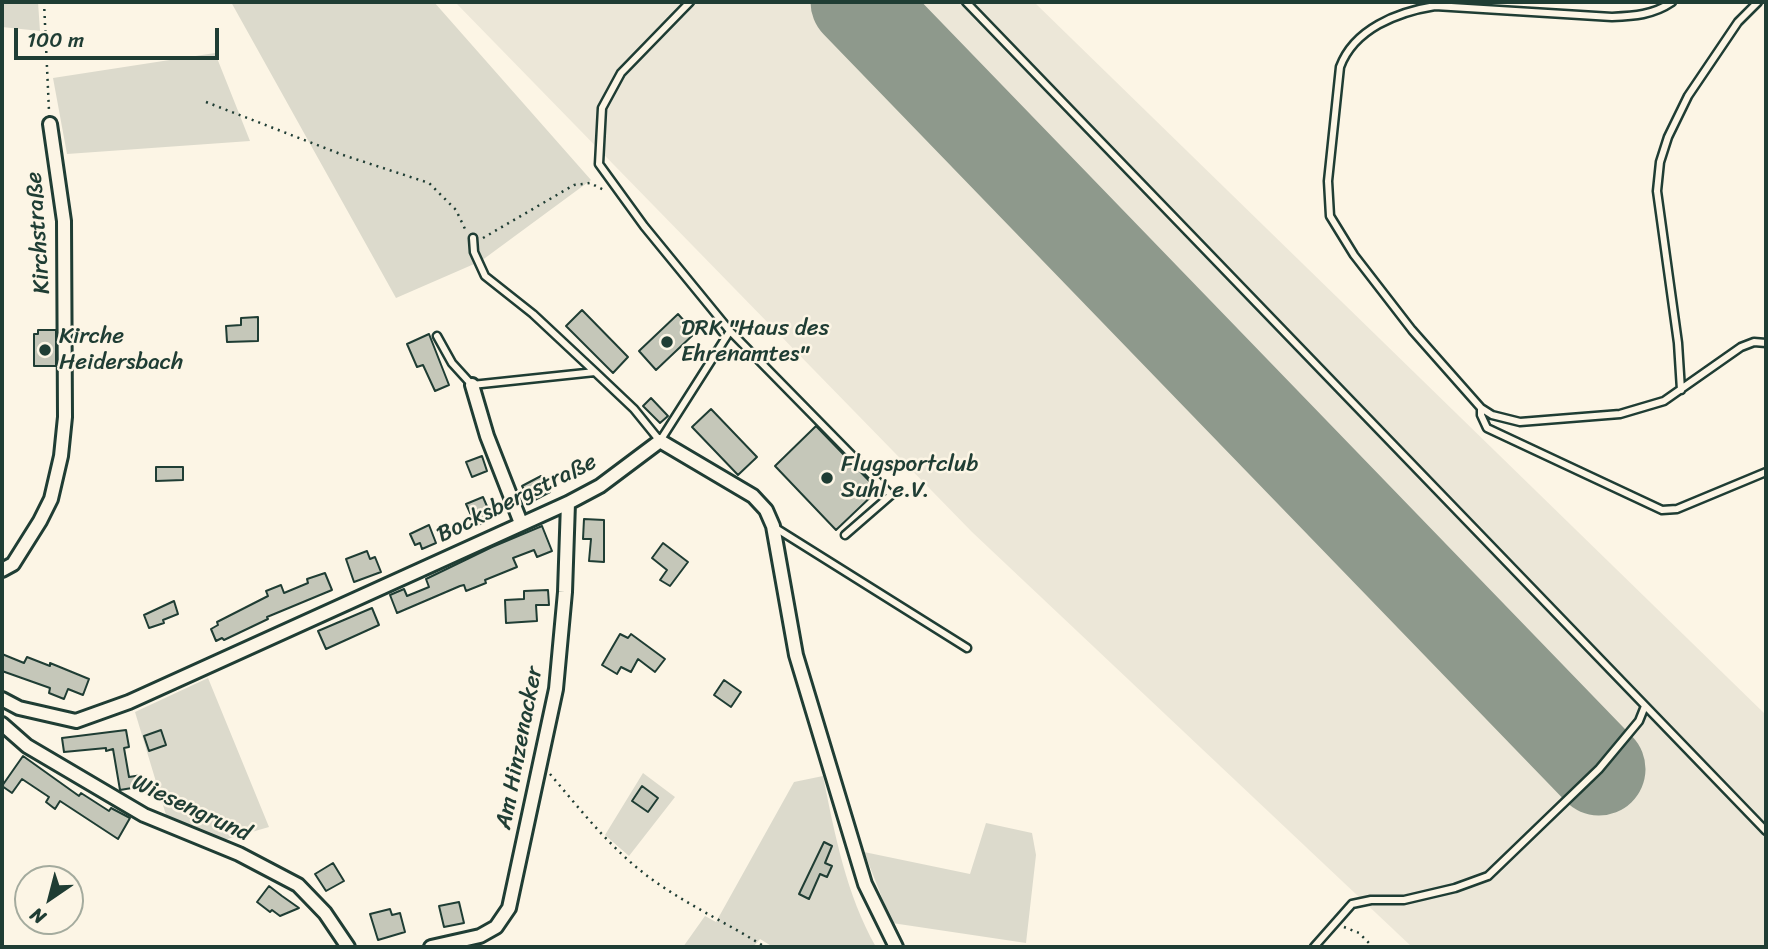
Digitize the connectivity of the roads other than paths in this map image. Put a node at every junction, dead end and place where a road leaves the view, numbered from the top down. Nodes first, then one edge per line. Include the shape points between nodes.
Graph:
1 (690, 2) edge
2 (966, 2) edge
3 (1672, 2) edge
4 (1758, 2) edge
5 (50, 124) road end
6 (472, 238) road end
7 (730, 331) junction
8 (437, 336) dead end
9 (1766, 343) edge
10 (595, 372) junction
11 (472, 385) junction
12 (1681, 390) junction
13 (1481, 408) junction
14 (660, 441) junction
15 (1766, 472) edge
16 (568, 503) junction
17 (521, 523) junction
18 (773, 526) junction
19 (845, 535) dead end
20 (2, 570) edge
21 (967, 648) dead end
22 (2, 699) edge
23 (1645, 706) junction
24 (2, 724) edge
25 (1766, 831) edge
26 (348, 947) edge
27 (431, 947) edge
28 (895, 947) edge
29 (1314, 947) edge

1 - 7 lane via 621,73 602,108 599,164
2 - 23 lane
3 - 13 lane via 1639,16 1612,17 1435,6 1409,10 1378,24 1345,52 1339,67 1328,181 1330,216 1412,330
4 - 12 lane via 1738,22 1688,96 1660,162 1657,191
5 - 20 street, Kirchstraße via 64,221 65,417 61,456 51,499 40,521 13,564
6 - 10 lane via 485,276
7 - 14 lane
7 - 19 lane via 891,495
8 - 11 lane
9 - 12 lane via 1741,347
10 - 11 lane
10 - 14 lane
11 - 17 street
12 - 13 lane via 1649,407 1620,414 1543,422 1520,422
13 - 15 lane via 1487,428 1662,510 1677,509
14 - 16 street, Bocksbergstraße via 600,486
14 - 18 street via 753,496
16 - 17 street, Bocksbergstraße
16 - 27 street, Am Hinzenacker via 556,689 509,908 496,927 480,936
17 - 22 street, Bocksbergstraße via 129,702 76,721 19,708
18 - 21 lane
18 - 28 street via 796,655 865,884
23 - 25 lane
23 - 29 lane via 1639,721 1599,769 1488,876 1404,900 1352,904
24 - 26 street, Wiesengrund via 27,746 144,815 239,854 298,885

